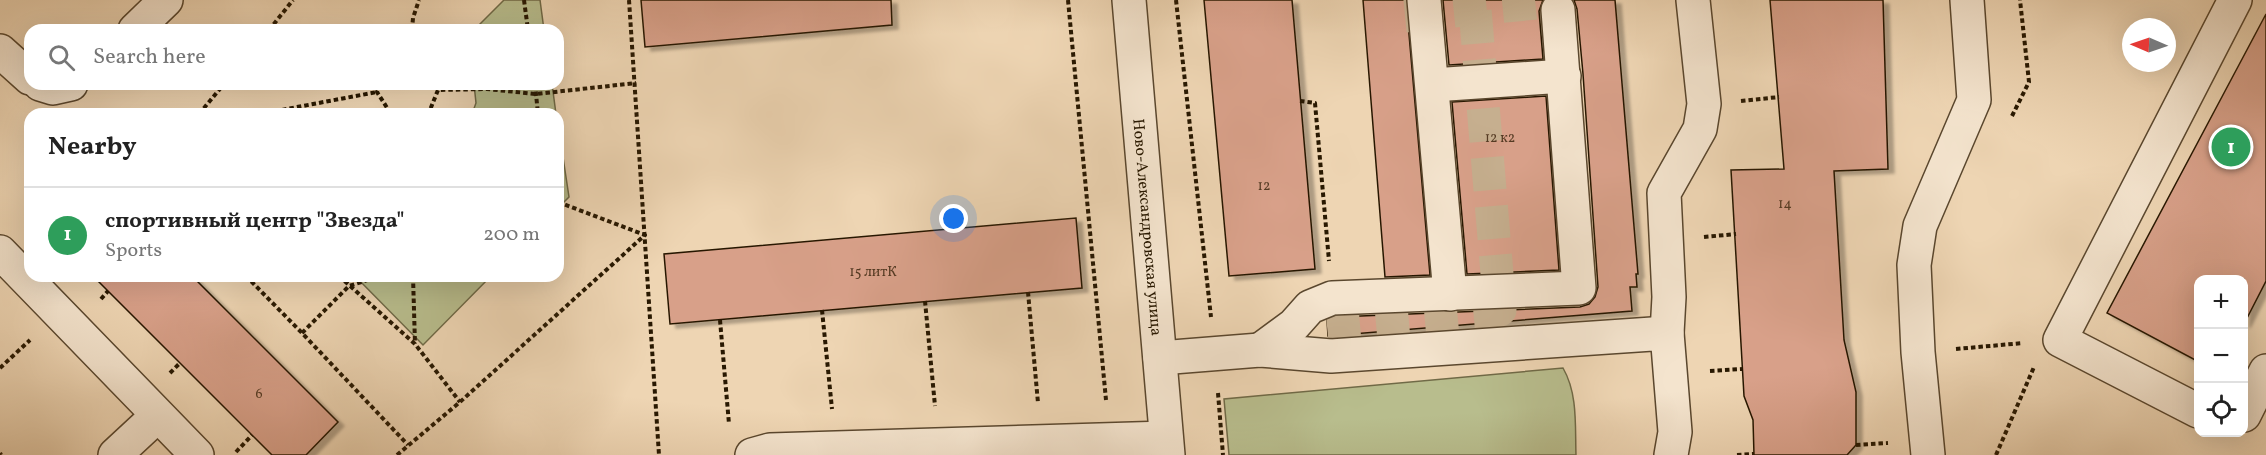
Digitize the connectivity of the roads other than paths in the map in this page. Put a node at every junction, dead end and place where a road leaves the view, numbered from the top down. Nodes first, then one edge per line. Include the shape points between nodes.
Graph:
1 (166, 0) edge
2 (1129, 0) edge
3 (1424, 0) edge
4 (1693, 0) edge
5 (1966, 0) edge
6 (2235, 0) edge
7 (1558, 10) dead end
8 (141, 24) edge
9 (0, 51) edge
10 (24, 73) edge
11 (1564, 75) junction
12 (1433, 85) junction
13 (0, 252) edge
14 (24, 277) edge
15 (29, 282) edge
16 (1450, 294) junction
17 (1667, 333) junction
18 (1260, 350) junction
19 (1160, 358) junction
20 (2266, 371) edge
21 (2248, 407) edge
22 (2194, 409) edge
23 (158, 416) junction
24 (741, 444) edge
25 (1167, 446) edge
26 (115, 455) edge
27 (197, 455) edge
28 (1671, 455) edge
29 (1928, 455) edge

1 - 8 street
2 - 19 street, Ново-Александровская улица
3 - 12 street
4 - 17 street via 1704,104 1700,129 1664,193
5 - 29 street via 1974,100 1920,226 1914,265
6 - 22 street via 2052,341
7 - 11 street
9 - 10 street
11 - 12 street
11 - 16 street via 1580,288
12 - 16 street
13 - 14 street
15 - 23 street
16 - 18 street via 1330,312 1310,307 1294,325
17 - 18 street via 1331,356
17 - 28 street via 1675,432
18 - 19 street
19 - 25 street, Ново-Александровская улица
20 - 21 street
23 - 26 street
23 - 27 street
24 - 25 street via 770,450 1110,439

